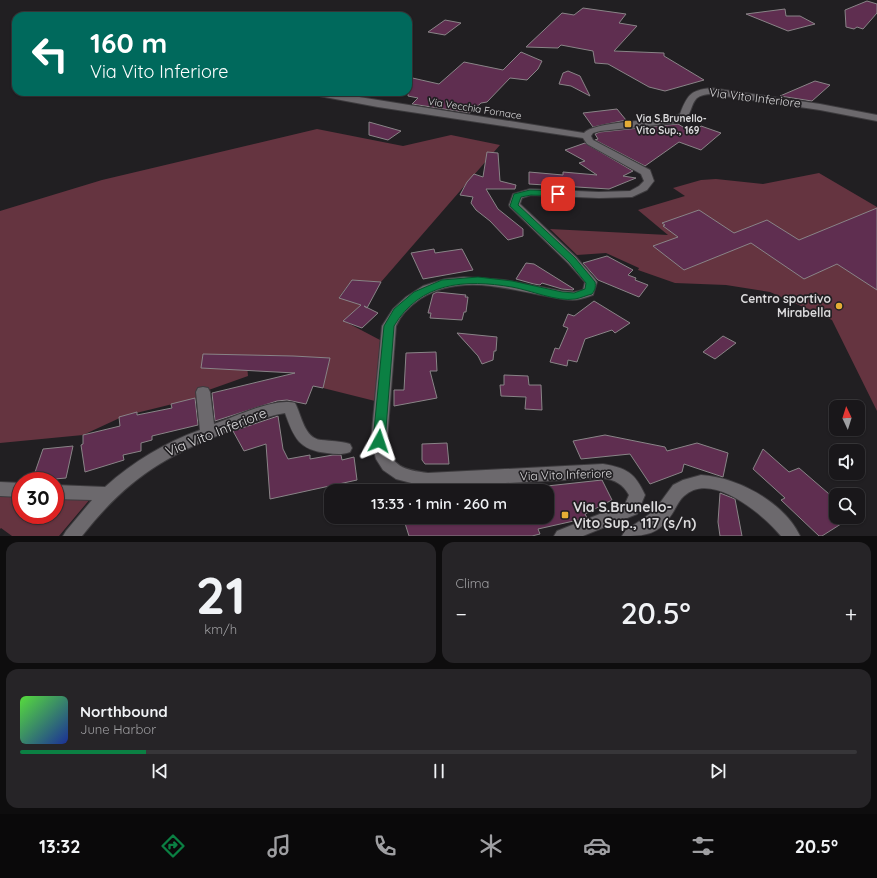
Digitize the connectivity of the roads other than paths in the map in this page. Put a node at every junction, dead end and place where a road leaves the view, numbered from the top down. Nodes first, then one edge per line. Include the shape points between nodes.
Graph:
1 (335, 96) edge
2 (877, 118) edge
3 (586, 136) junction
4 (202, 392) dead end
5 (208, 433) junction
6 (344, 448) dead end
7 (0, 489) edge
8 (12, 490) edge
9 (64, 492) edge
10 (110, 494) junction
11 (572, 535) edge
12 (72, 536) edge
13 (631, 536) edge
14 (791, 536) edge

1 - 3 street, Via Vecchia Fornace
2 - 3 street, Via Vito Inferiore via 732,93 697,92 692,96 684,116 673,121 599,128 590,131
3 - 11 street, Via Vito Inferiore via 590,142 646,172 649,181 632,194 530,192 517,196 514,206 572,260 590,282 589,292 574,296 562,295 512,284 478,280 442,283 417,294 398,312 389,326 379,441 382,457 387,465 404,476 416,478 441,480 603,471 619,473 632,483 637,495 631,509
4 - 5 street
5 - 6 street, Via Vito Inferiore via 272,408 290,407 306,442 318,447
5 - 10 street, Via Vito Inferiore via 158,455
7 - 8 street
9 - 10 street
10 - 12 street, Via Vito Inferiore
13 - 14 street via 664,512 680,490 698,482 719,484 739,490 768,510

